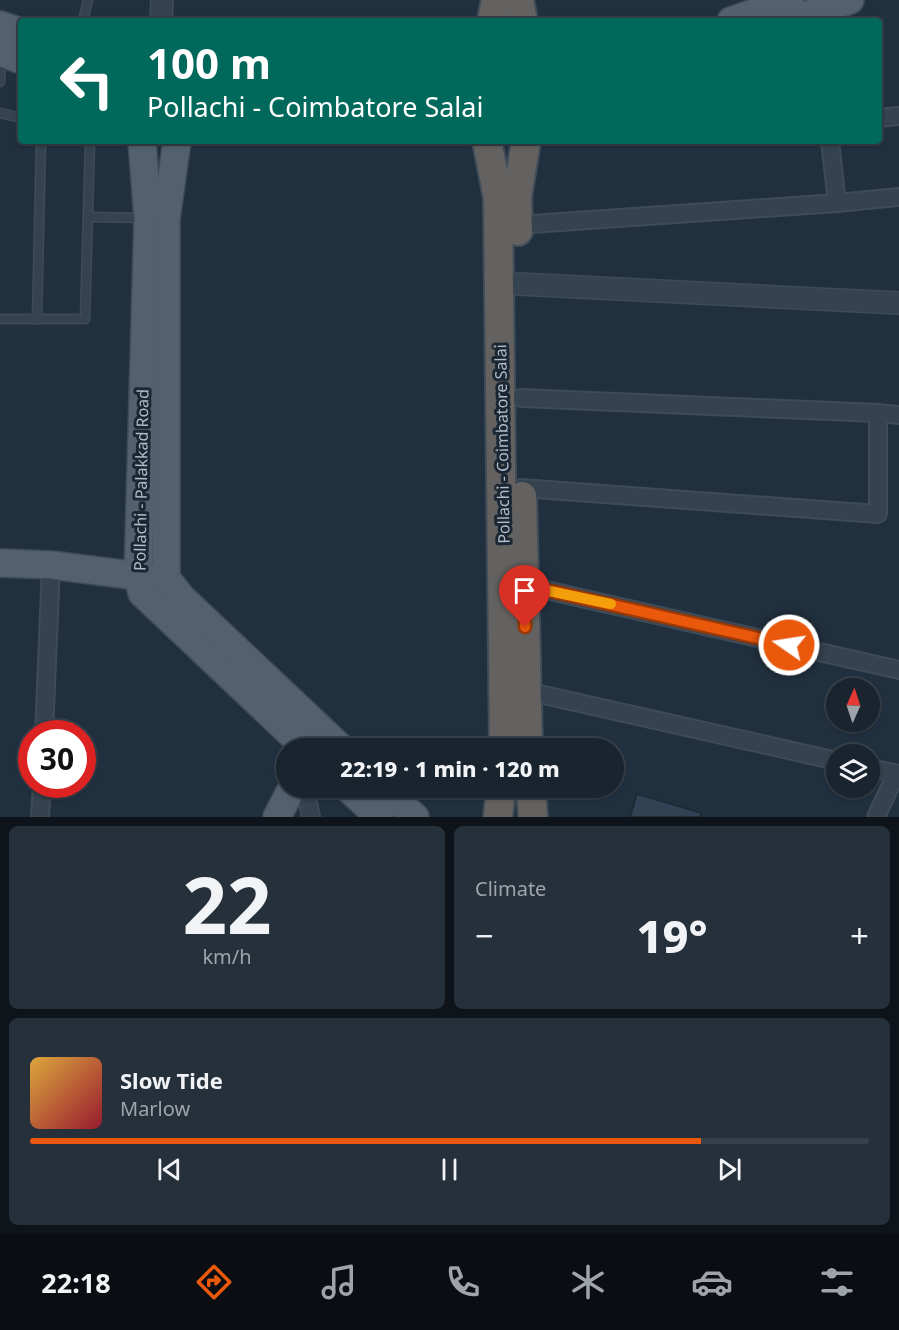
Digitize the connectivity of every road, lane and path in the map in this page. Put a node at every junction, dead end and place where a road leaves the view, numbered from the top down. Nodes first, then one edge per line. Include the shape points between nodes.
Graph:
1 (88, 0) edge
2 (162, 0) edge
3 (496, 0) edge
4 (519, 0) edge
5 (790, 0) edge
6 (850, 0) edge
7 (84, 18) edge
8 (161, 18) edge
9 (493, 18) edge
10 (522, 18) edge
11 (739, 18) edge
12 (798, 18) edge
13 (0, 25) edge
14 (18, 31) edge
15 (7, 55) edge
16 (0, 82) edge
17 (0, 113) edge
18 (899, 116) edge
19 (18, 117) edge
20 (882, 118) edge
21 (41, 144) edge
22 (90, 144) edge
23 (142, 144) edge
24 (177, 144) edge
25 (488, 144) edge
26 (526, 144) edge
27 (830, 144) edge
28 (899, 196) edge
29 (837, 203) junction
30 (88, 217) junction
31 (148, 218) junction
32 (517, 225) junction
33 (519, 284) junction
34 (899, 303) edge
35 (0, 319) edge
36 (37, 319) junction
37 (521, 398) junction
38 (878, 413) junction
39 (899, 415) edge
40 (521, 488) junction
41 (0, 563) edge
42 (51, 565) junction
43 (138, 577) junction
44 (166, 578) junction
45 (524, 585) junction
46 (899, 670) edge
47 (526, 691) junction
48 (45, 720) edge
49 (295, 738) edge
50 (330, 738) edge
51 (504, 738) edge
52 (528, 738) edge
53 (826, 759) edge
54 (880, 770) edge
55 (898, 774) edge
56 (41, 798) edge
57 (287, 798) edge
58 (307, 798) edge
59 (359, 798) edge
60 (394, 798) edge
61 (500, 798) edge
62 (532, 798) edge
63 (40, 817) edge
64 (277, 817) edge
65 (311, 817) edge
66 (379, 817) edge
67 (415, 817) edge
68 (498, 817) edge
69 (533, 817) edge
70 (876, 817) edge

1 - 7 lane
2 - 8 street
3 - 9 highway
4 - 10 highway
5 - 11 main road
6 - 12 main road
13 - 14 main road
15 - 16 lane
17 - 19 lane
18 - 20 street
21 - 36 lane
22 - 30 lane
23 - 31 main road, Pollachi - Palakkad Road
24 - 44 main road via 166,219
25 - 51 highway, Pollachi - Coimbatore Salai via 498,198
26 - 32 highway, Pollachi - Coimbatore Salai
27 - 29 street
28 - 29 street
29 - 32 street
30 - 31 lane
30 - 36 lane via 85,319
31 - 43 main road, Pollachi - Palakkad Road
32 - 33 highway, Pollachi - Coimbatore Salai
33 - 34 street
33 - 37 highway, Pollachi - Coimbatore Salai
35 - 36 lane
37 - 38 street
37 - 40 highway, Pollachi - Coimbatore Salai
38 - 39 street
38 - 40 street via 878,514
40 - 45 highway, Pollachi - Coimbatore Salai
41 - 42 main road
42 - 43 main road
42 - 48 street
43 - 44 main road
43 - 49 main road, Pollachi - Palakkad Road via 142,593
44 - 50 main road via 182,598
45 - 46 street
45 - 47 highway, Pollachi - Coimbatore Salai
47 - 52 highway, Pollachi - Coimbatore Salai
47 - 53 street
54 - 55 street
55 - 70 street
56 - 63 street
57 - 64 main road
58 - 65 street
59 - 66 main road
60 - 67 main road
61 - 68 highway
62 - 69 highway

